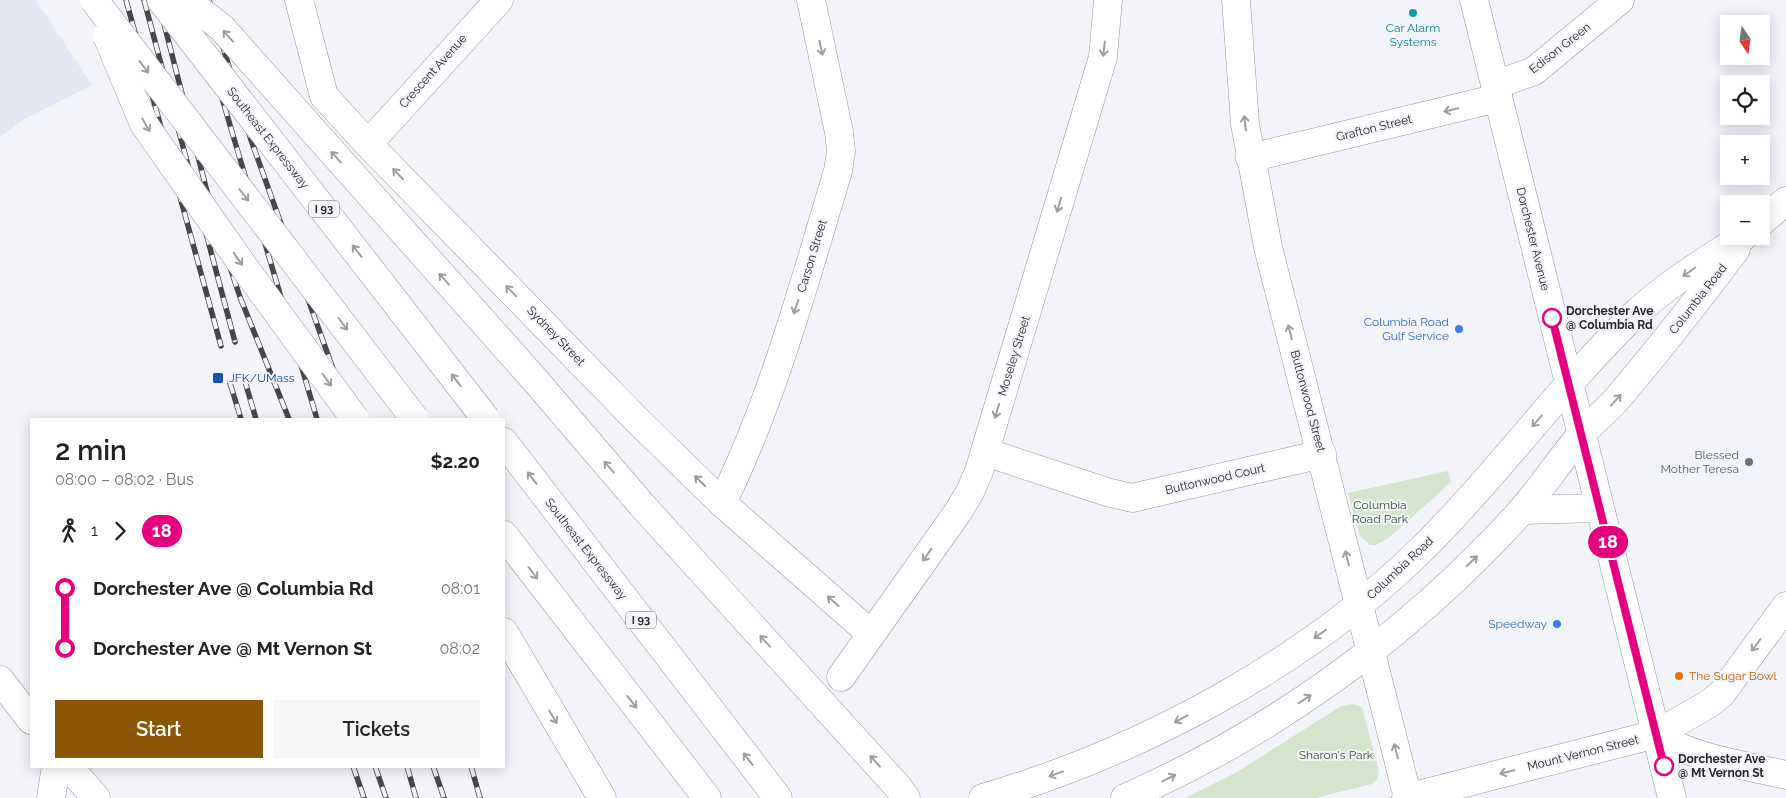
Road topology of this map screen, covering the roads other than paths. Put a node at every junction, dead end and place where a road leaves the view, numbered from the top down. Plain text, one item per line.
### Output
1 (93, 0) edge
2 (161, 0) edge
3 (186, 0) edge
4 (299, 0) edge
5 (499, 0) edge
6 (811, 0) edge
7 (1108, 0) edge
8 (1236, 0) edge
9 (1474, 0) edge
10 (1620, 0) edge
11 (472, 12) edge
12 (1497, 92) junction
13 (368, 144) junction
14 (1250, 158) junction
15 (1786, 201) edge
16 (1770, 214) edge
17 (1731, 245) edge
18 (1738, 245) edge
19 (1569, 384) junction
20 (354, 418) edge
21 (414, 418) edge
22 (485, 418) edge
23 (1581, 434) junction
24 (505, 443) edge
25 (985, 452) junction
26 (1322, 454) junction
27 (722, 502) junction
28 (1599, 508) junction
29 (1523, 510) junction
30 (505, 536) edge
31 (1359, 605) junction
32 (1786, 606) edge
33 (870, 632) junction
34 (505, 634) edge
35 (1371, 651) junction
36 (841, 677) dead end
37 (0, 680) edge
38 (30, 719) edge
39 (1656, 734) junction
40 (56, 768) edge
41 (68, 768) edge
42 (69, 768) edge
43 (1786, 775) edge
44 (51, 798) edge
45 (79, 798) edge
46 (96, 798) edge
47 (602, 798) edge
48 (707, 798) edge
49 (778, 798) edge
50 (906, 798) edge
51 (983, 798) edge
52 (1125, 798) edge
53 (1407, 798) edge
54 (1672, 798) edge

1 -> 20 main road, bridge
1 -> 21 main road, bridge
22 -> 2 main road, Southeast Expressway / I 93, bridge
50 -> 3 main road, bridge
4 - 13 main road, Sydney Street
5 - 11 main road, Crescent Avenue
6 -> 27 main road, Carson Street
7 -> 25 main road, Moseley Street
14 -> 8 main road, Buttonwood Street
9 - 12 main road, Dorchester Avenue
10 - 12 main road, Edison Green
11 - 13 main road, Crescent Avenue
12 -> 14 main road, Grafton Street
12 - 19 main road, Dorchester Avenue
27 -> 13 main road, Sydney Street
26 -> 14 main road, Buttonwood Street
15 - 16 main road
17 -> 19 main road, Columbia Road
23 -> 18 main road, Columbia Road
19 - 23 main road, Dorchester Avenue
19 -> 31 main road, Columbia Road
23 - 28 main road, Dorchester Avenue
23 - 29 main road, Columbia Road
49 -> 24 main road, Southeast Expressway / I 93
25 - 26 main road, Buttonwood Court
25 -> 33 main road, Moseley Street
31 -> 26 main road, Buttonwood Street
33 -> 27 main road, Sydney Street
28 - 29 main road
28 - 39 main road, Dorchester Avenue
35 -> 29 main road, Columbia Road
30 -> 48 main road
31 - 35 main road, Buttonwood Street
31 -> 51 main road, Columbia Road
32 -> 39 main road
33 - 36 main road, Moseley Street
34 -> 47 main road
52 -> 35 main road, Columbia Road
53 -> 35 main road, Buttonwood Street
37 - 38 main road
39 - 43 main road, Mount Vernon Street
39 -> 53 main road, Mount Vernon Street
39 - 54 main road, Dorchester Avenue
40 - 44 main road
41 - 45 main road
42 - 46 main road

